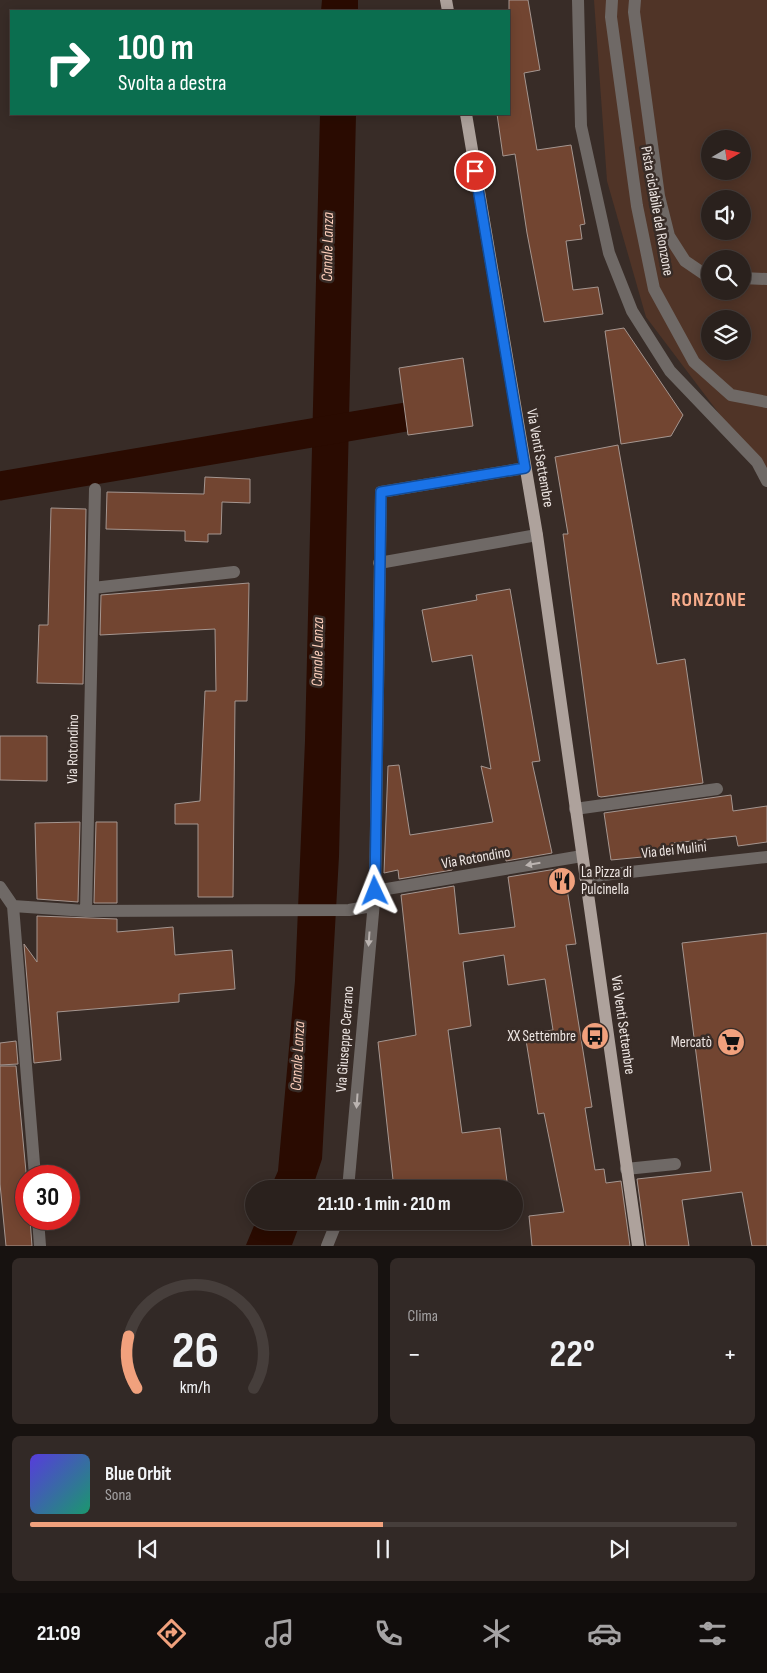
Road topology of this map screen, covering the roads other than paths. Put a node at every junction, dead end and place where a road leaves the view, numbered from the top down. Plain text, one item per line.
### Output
1 (578, 0) edge
2 (612, 0) edge
3 (635, 0) edge
4 (466, 115) edge
5 (701, 272) edge
6 (751, 278) edge
7 (767, 279) edge
8 (767, 402) edge
9 (525, 468) junction
10 (767, 481) edge
11 (95, 489) dead end
12 (537, 535) junction
13 (379, 563) junction
14 (234, 572) dead end
15 (92, 588) junction
16 (717, 789) dead end
17 (576, 809) junction
18 (582, 856) junction
19 (767, 856) edge
20 (585, 877) junction
21 (0, 887) edge
22 (375, 891) junction
23 (13, 906) junction
24 (372, 906) junction
25 (86, 911) junction
26 (675, 1164) dead end
27 (34, 1165) edge
28 (626, 1169) junction
29 (349, 1180) edge
30 (39, 1230) edge
31 (333, 1230) edge
32 (40, 1246) edge
33 (327, 1246) edge
34 (638, 1246) edge

1 - 10 street
2 - 8 street, Pista ciclabile del Ronzone
3 - 5 street, Pista ciclabile del Ronzone
4 - 9 main road, Via Venti Settembre
6 - 7 street
9 - 12 main road, Via Venti Settembre
9 - 13 street, Via Giuseppe Cerrano
11 - 15 street, Via Rotondino
12 - 13 street
12 - 17 main road, Via Venti Settembre
13 - 22 street, Via Giuseppe Cerrano
14 - 15 street
15 - 25 street, Via Rotondino
16 - 17 street
17 - 18 main road, Via Venti Settembre
18 - 20 main road, Via Venti Settembre
18 -> 22 street, Via Rotondino
19 - 20 street, Via dei Mulini
20 - 28 main road, Via Venti Settembre
21 - 23 street
22 - 24 street, Via Giuseppe Cerrano
23 - 25 street
23 - 27 street
24 - 25 street
24 -> 29 street, Via Giuseppe Cerrano
26 - 28 street
28 - 34 main road, Via Venti Settembre
30 - 32 street
31 - 33 street

